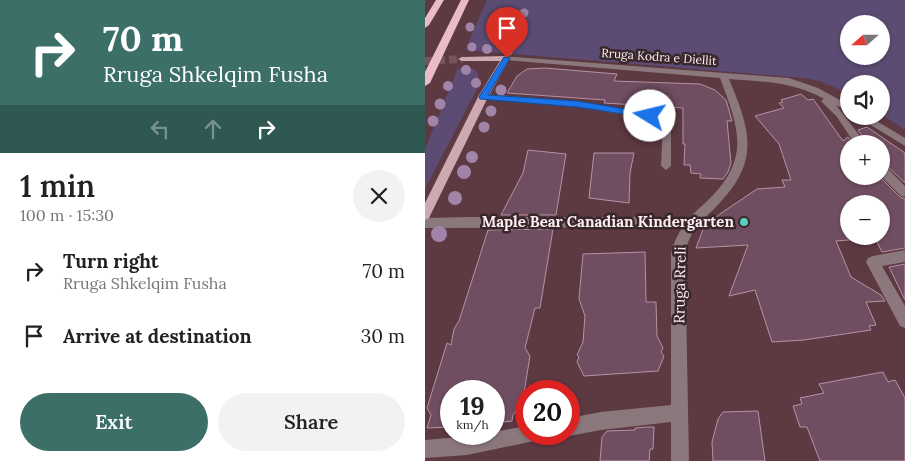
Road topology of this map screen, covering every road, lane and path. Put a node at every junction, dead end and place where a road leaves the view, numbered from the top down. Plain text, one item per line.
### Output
1 (440, 0) edge
2 (465, 0) edge
3 (425, 25) edge
4 (507, 58) junction
5 (462, 59) tunnel mouth
6 (723, 75) junction
7 (425, 83) edge
8 (815, 90) junction
9 (483, 97) junction
10 (840, 104) edge
11 (876, 125) edge
12 (854, 135) edge
13 (905, 143) edge
14 (666, 166) dead end
15 (890, 178) edge
16 (905, 193) edge
17 (425, 215) edge
18 (653, 222) dead end
19 (425, 224) edge
20 (905, 256) edge
21 (905, 321) edge
22 (679, 413) junction
23 (580, 425) edge
24 (515, 437) edge
25 (425, 449) edge
26 (680, 461) edge

1 - 3 highway
2 - 7 highway
4 - 5 main road, Rruga Kodra e Diellit
4 - 6 street, Rruga Kodra e Diellit
4 - 9 main road
6 - 8 street, Rruga Kodra e Diellit
6 - 22 street, Rruga Rreli
8 - 10 street, Rruga Kodra e Diellit
8 - 12 street
9 - 14 street
9 - 17 main road
11 - 13 street
15 - 16 street
18 - 19 street
20 - 21 street
22 - 23 street
22 - 26 street, Rruga Rreli
24 - 25 street

